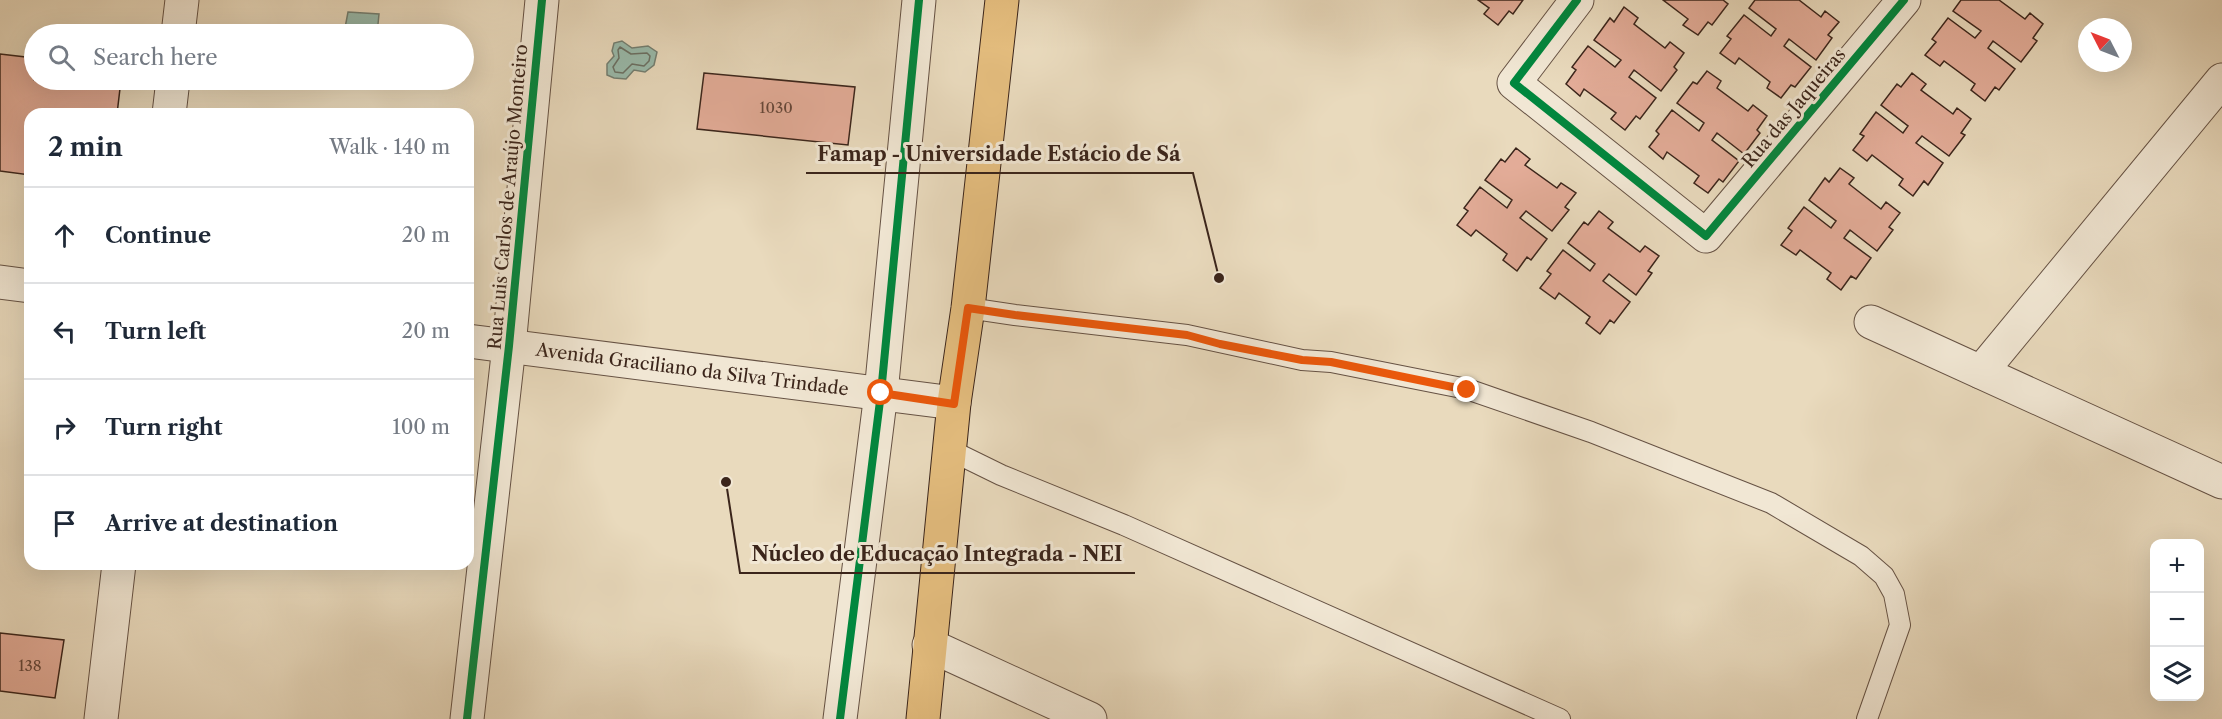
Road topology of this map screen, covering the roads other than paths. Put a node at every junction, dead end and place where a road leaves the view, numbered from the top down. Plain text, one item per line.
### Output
1 (182, 0) edge
2 (542, 0) edge
3 (919, 0) edge
4 (1002, 0) edge
5 (1577, 0) edge
6 (1904, 0) edge
7 (179, 24) edge
8 (2222, 80) edge
9 (172, 90) edge
10 (170, 108) edge
11 (0, 282) edge
12 (24, 285) edge
13 (968, 308) junction
14 (1871, 322) dead end
15 (474, 342) edge
16 (509, 346) junction
17 (1981, 372) junction
18 (881, 393) junction
19 (954, 404) junction
20 (950, 450) junction
21 (2222, 482) edge
22 (118, 570) edge
23 (929, 645) junction
24 (101, 719) edge
25 (467, 719) edge
26 (840, 719) edge
27 (923, 719) edge
28 (1090, 719) edge
29 (1560, 719) edge
30 (1867, 719) edge

1 - 7 street
2 - 16 street, Rua Luis Carlos de Araújo Monteiro
3 - 18 street
4 - 13 main road
5 - 6 street, Rua das Jaqueiras
8 - 17 street
9 - 10 street
11 - 12 street
13 - 19 main road
13 - 30 lane
14 - 17 street
15 - 16 street, Avenida Graciliano da Silva Trindade
16 - 18 street, Avenida Graciliano da Silva Trindade
16 - 25 street, Rua Luis Carlos de Araújo Monteiro
17 - 21 street
18 - 19 street, Avenida Graciliano da Silva Trindade
18 - 26 street
19 - 20 main road
20 - 23 main road
20 - 29 lane
22 - 24 street
23 - 27 main road
23 - 28 street

